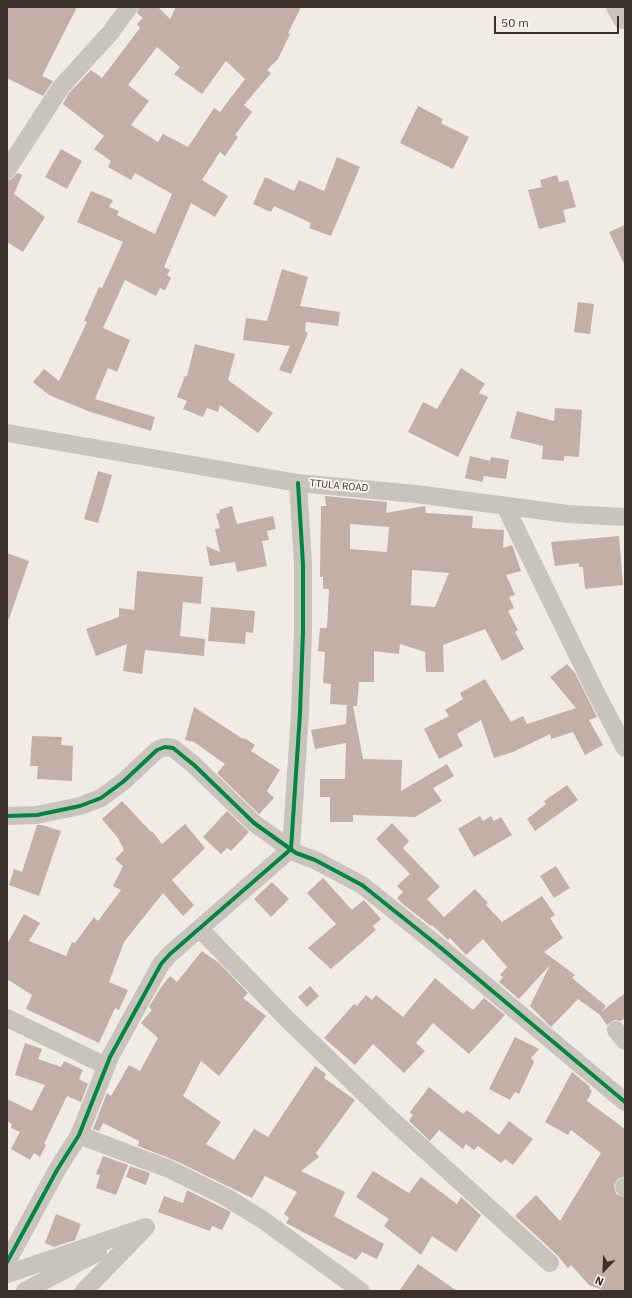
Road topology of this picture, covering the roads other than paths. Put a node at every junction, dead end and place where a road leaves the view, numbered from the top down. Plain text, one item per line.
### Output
1 (129, 7) edge
2 (7, 170) edge
3 (7, 433) edge
4 (298, 483) junction
5 (505, 506) junction
6 (625, 517) edge
7 (625, 748) edge
8 (7, 816) edge
9 (291, 849) junction
10 (200, 929) junction
11 (7, 1018) edge
12 (106, 1066) junction
13 (624, 1099) edge
14 (79, 1135) junction
15 (146, 1227) junction
16 (7, 1262) edge
17 (550, 1263) dead end
18 (7, 1274) edge
19 (25, 1291) edge
20 (84, 1291) edge
21 (361, 1291) edge

1 - 2 street
3 - 4 street, TTULA ROAD
4 - 5 street, TTULA ROAD
4 - 9 street
5 - 6 street, TTULA ROAD
5 - 7 street
8 - 9 street
9 - 10 street
9 - 13 street
10 - 12 street
10 - 17 street
11 - 12 street
12 - 14 street
14 - 16 street
14 - 21 street
15 - 18 street
15 - 19 street
15 - 20 street

